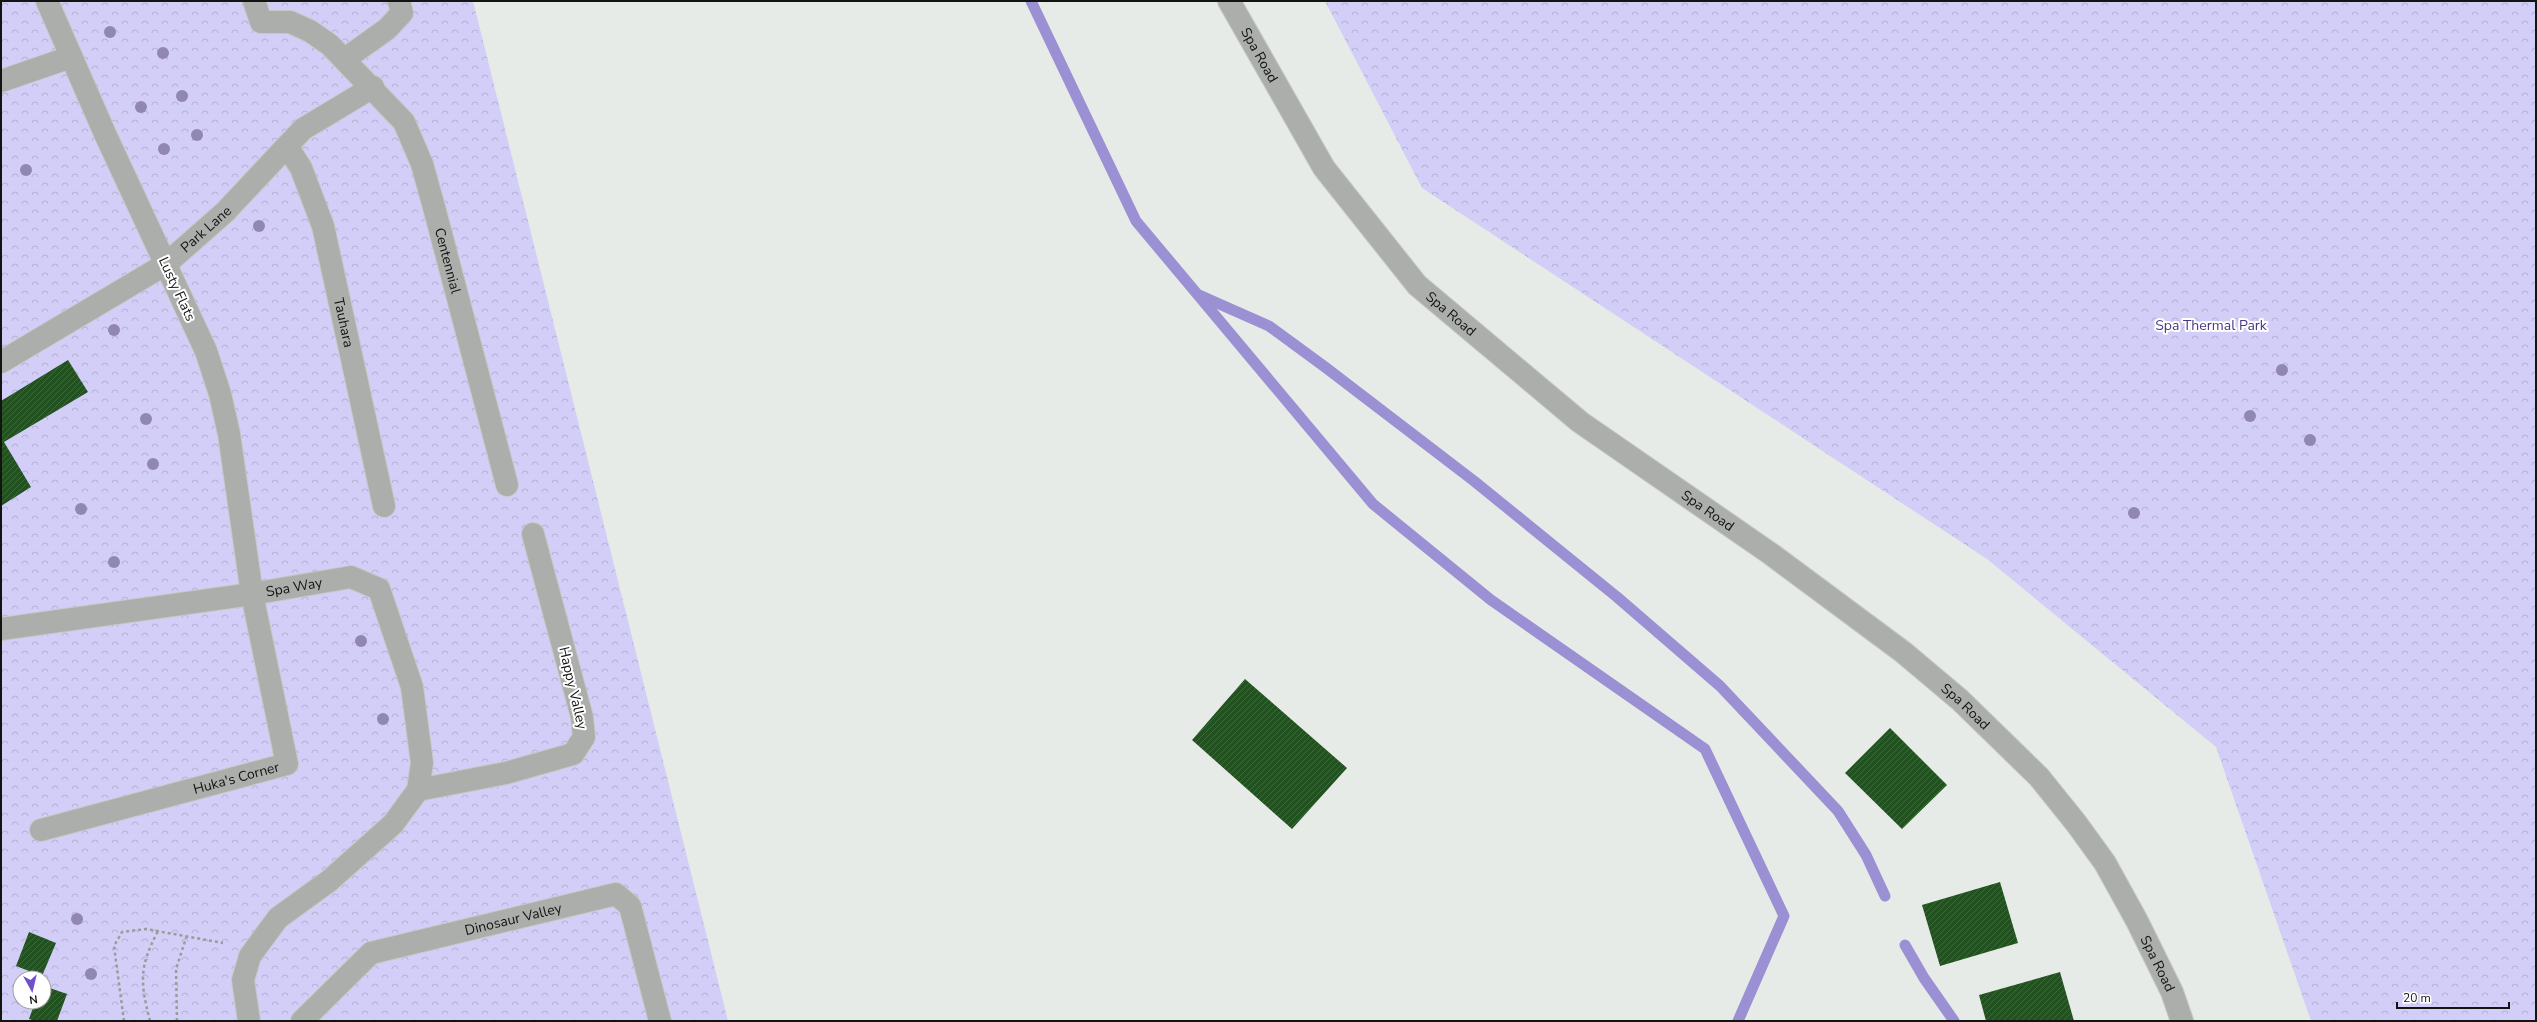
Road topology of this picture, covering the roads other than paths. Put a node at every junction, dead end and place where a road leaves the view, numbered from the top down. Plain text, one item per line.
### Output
1 (47, 1) edge
2 (254, 1) edge
3 (399, 1) edge
4 (1229, 1) edge
5 (71, 57) junction
6 (345, 59) junction
7 (1, 81) edge
8 (373, 87) junction
9 (287, 146) junction
10 (166, 264) junction
11 (1, 362) edge
12 (507, 485) dead end
13 (384, 506) dead end
14 (533, 534) dead end
15 (252, 594) junction
16 (1, 628) edge
17 (418, 790) junction
18 (41, 830) dead end
19 (249, 1021) edge
20 (302, 1021) edge
21 (660, 1021) edge
22 (2182, 1021) edge

1 - 5 street, Lusty Flats
2 - 6 street, Centennial
3 - 6 street
4 - 22 street, Spa Road
5 - 7 street
5 - 10 street, Lusty Flats
6 - 8 street, Centennial
8 - 9 street, Park Lane
8 - 12 street, Centennial
9 - 10 street, Park Lane
9 - 13 street, Tauhara
10 - 11 street, Park Lane
10 - 15 street, Lusty Flats
14 - 17 street, Happy Valley
15 - 16 street, Spa Way
15 - 17 street, Spa Way
15 - 18 street, Huka's Corner
17 - 19 street
20 - 21 street, Dinosaur Valley

